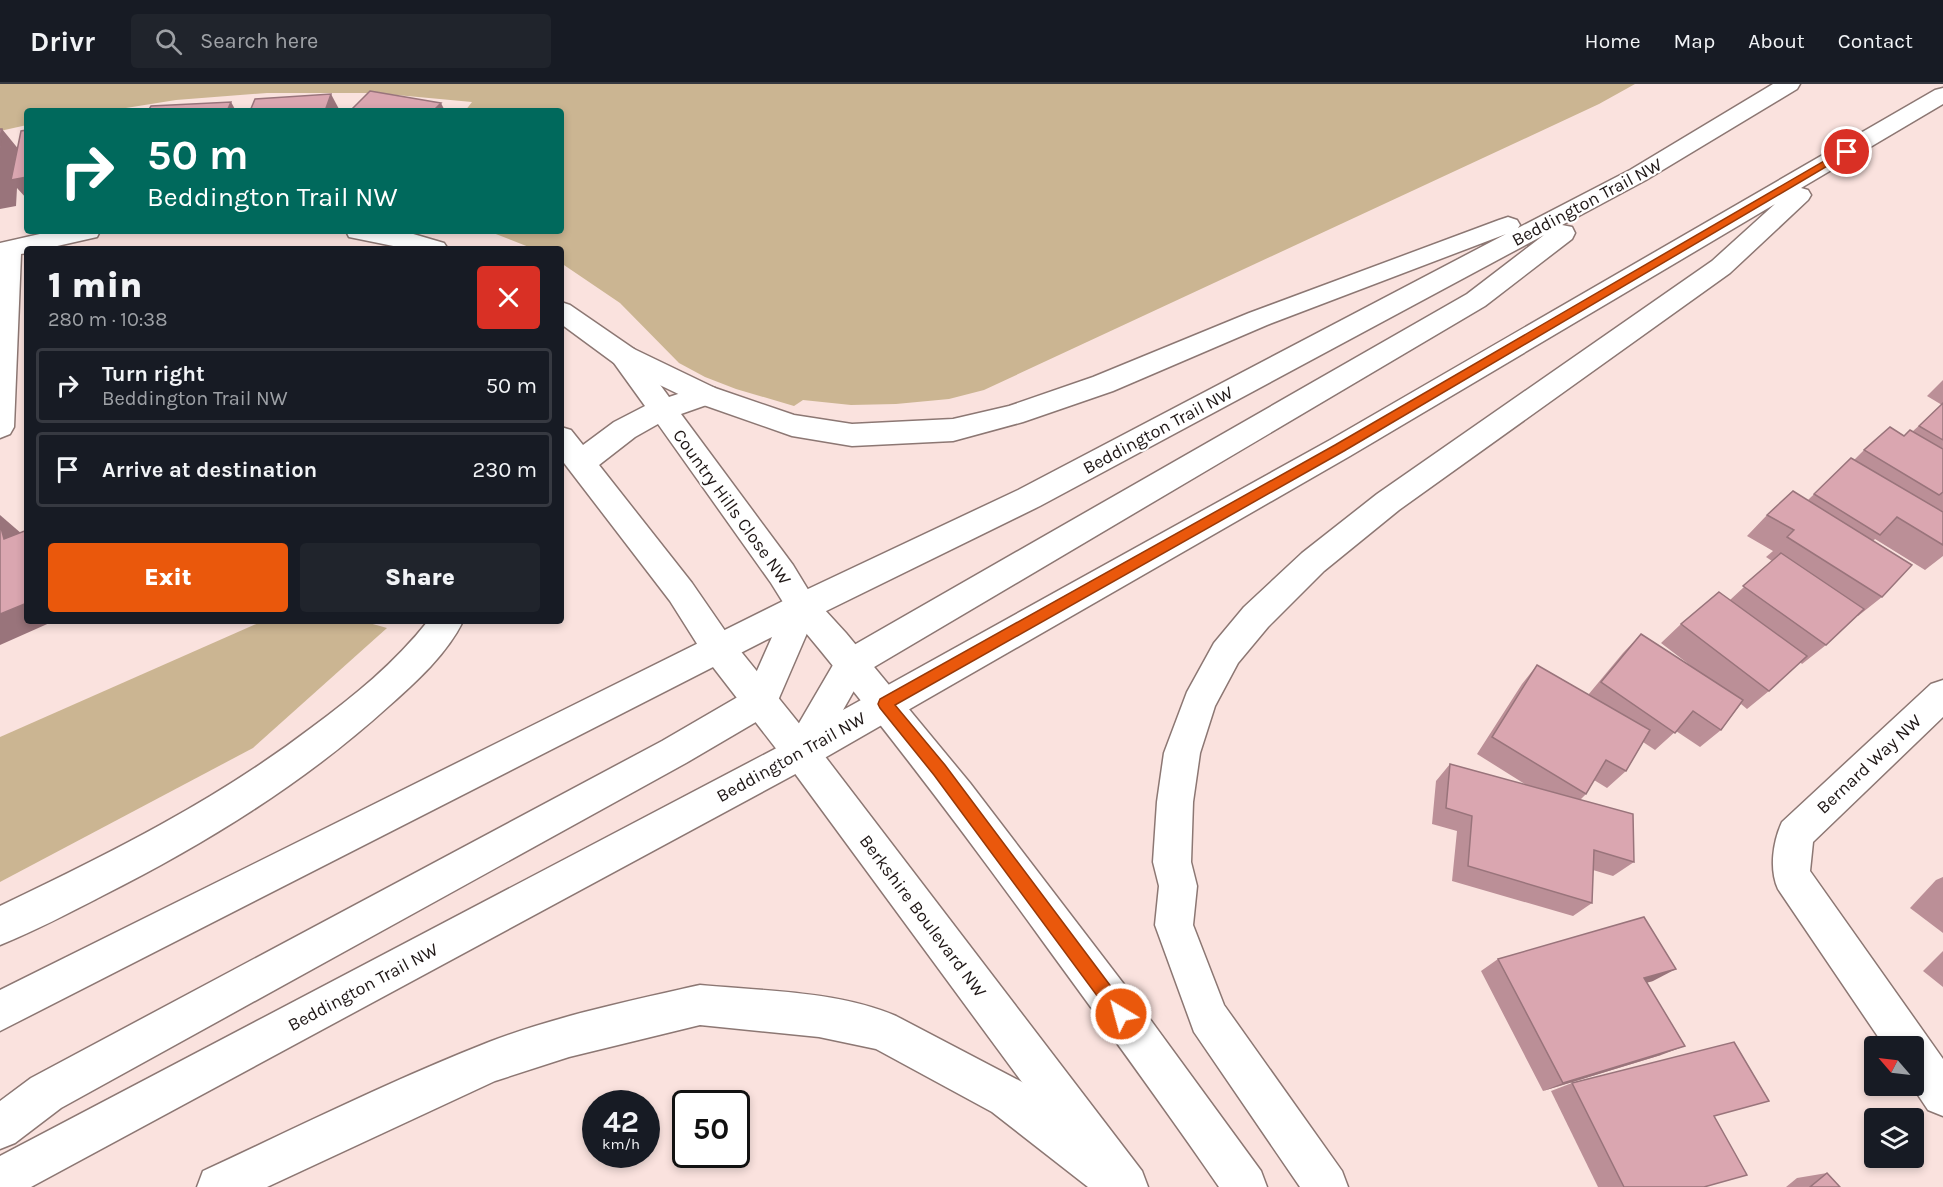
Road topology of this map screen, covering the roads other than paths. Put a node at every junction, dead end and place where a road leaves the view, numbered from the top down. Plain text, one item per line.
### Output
1 (1789, 84) edge
2 (1943, 95) edge
3 (1847, 152) junction
4 (1638, 175) junction
5 (75, 234) edge
6 (376, 234) edge
7 (425, 246) edge
8 (5, 250) edge
9 (11, 284) edge
10 (564, 313) edge
11 (624, 356) junction
12 (705, 395) junction
13 (660, 409) junction
14 (0, 427) edge
15 (564, 442) edge
16 (581, 464) junction
17 (802, 606) junction
18 (445, 624) edge
19 (718, 648) junction
20 (852, 663) junction
21 (1943, 694) edge
22 (761, 701) junction
23 (885, 704) junction
24 (801, 753) junction
25 (0, 926) edge
26 (0, 1011) edge
27 (1902, 1036) edge
28 (1924, 1067) edge
29 (1943, 1095) edge
30 (0, 1128) edge
31 (0, 1180) edge
32 (219, 1187) edge
33 (1125, 1187) edge
34 (1245, 1187) edge
35 (1326, 1187) edge

1 - 4 main road, Beddington Trail NW
2 - 3 main road, Beddington Trail NW
3 - 23 main road, Beddington Trail NW
3 - 35 main road
4 - 12 main road
4 - 17 main road, Beddington Trail NW
4 - 20 main road
5 - 8 main road
6 - 7 main road
8 - 9 main road
9 - 14 main road
10 - 11 main road, Country Hills Close NW
11 - 12 main road
11 - 13 main road, Country Hills Close NW
12 - 13 main road, Country Hills Close NW
13 - 16 main road, Country Hills Close NW
13 - 17 main road, Country Hills Close NW
15 - 16 main road
16 - 19 main road
17 - 19 main road, Beddington Trail NW
17 - 20 main road
17 - 22 main road
18 - 25 main road
19 - 22 main road, Berkshire Boulevard NW
19 - 26 main road, Beddington Trail NW
20 - 23 main road
20 - 24 main road
21 - 27 main road, Bernard Way NW
22 - 24 main road, Berkshire Boulevard NW
22 - 30 main road
23 - 24 main road, Beddington Trail NW
23 - 34 main road
24 - 31 main road, Beddington Trail NW
24 - 33 main road, Berkshire Boulevard NW
28 - 29 main road
32 - 33 main road

